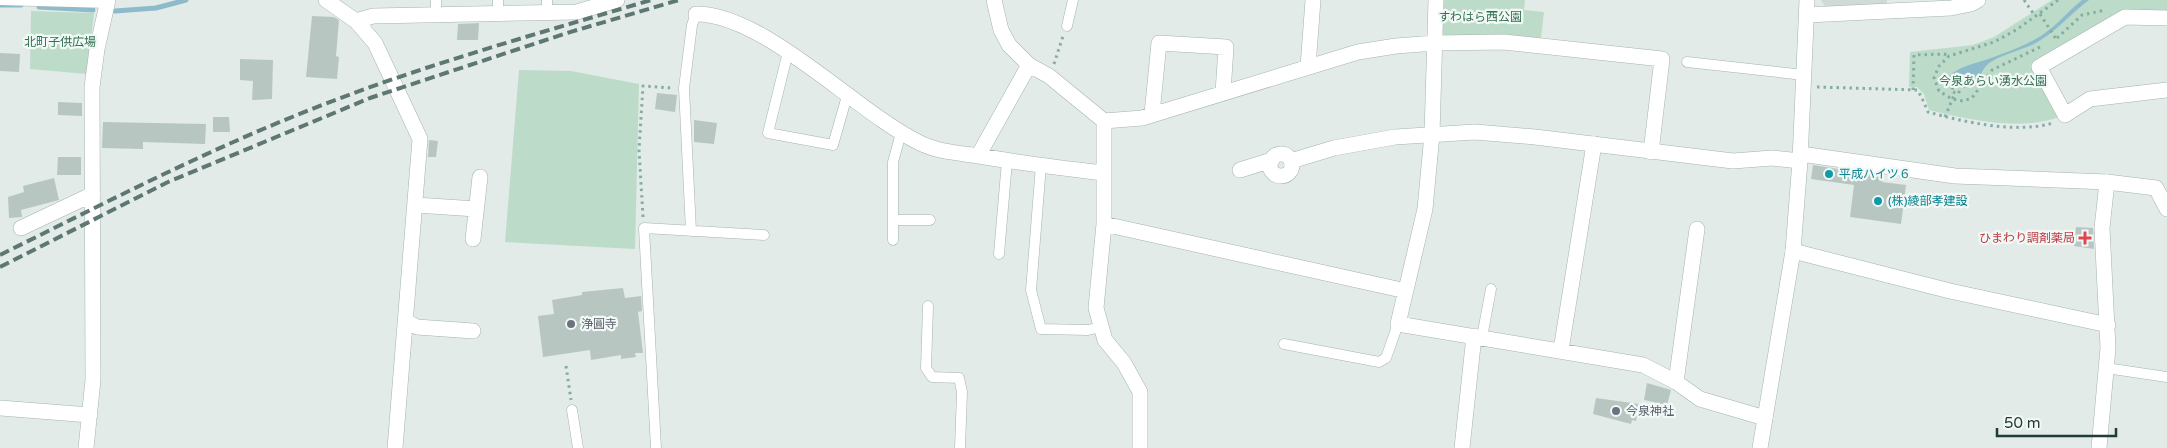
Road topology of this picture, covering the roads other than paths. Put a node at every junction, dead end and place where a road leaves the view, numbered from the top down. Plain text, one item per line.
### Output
1 (0, 0) edge
2 (326, 0) edge
3 (617, 0) edge
4 (994, 0) edge
5 (1073, 0) edge
6 (1313, 0) edge
7 (1436, 0) edge
8 (1978, 0) edge
9 (108, 1) edge
10 (498, 6) edge
11 (547, 6) edge
12 (436, 7) edge
13 (1807, 8) edge
14 (696, 14) joint
15 (2167, 18) edge
16 (356, 21) junction
17 (1066, 26) road end
18 (1435, 43) junction
19 (788, 52) junction
20 (1687, 62) dead end
21 (1029, 64) junction
22 (1308, 67) junction
23 (1804, 81) junction
24 (2167, 90) edge
25 (1223, 93) junction
26 (847, 96) junction
27 (1152, 114) junction
28 (1104, 120) junction
29 (901, 133) junction
30 (1432, 134) junction
31 (1594, 144) junction
32 (1651, 152) junction
33 (978, 156) junction
34 (1800, 158) junction
35 (1006, 161) junction
36 (1041, 165) junction
37 (1240, 170) dead end
38 (1103, 173) junction
39 (480, 177) dead end
40 (2107, 182) junction
41 (93, 194) junction
42 (416, 204) junction
43 (476, 209) junction
44 (2167, 209) edge
45 (893, 220) junction
46 (930, 220) dead end
47 (1104, 224) junction
48 (21, 228) dead end
49 (1697, 229) dead end
50 (691, 231) junction
51 (764, 235) dead end
52 (473, 239) dead end
53 (893, 240) dead end
54 (1794, 252) junction
55 (999, 254) dead end
56 (1491, 289) dead end
57 (1406, 291) junction
58 (928, 306) dead end
59 (406, 321) junction
60 (1398, 324) junction
61 (2108, 325) junction
62 (1101, 327) junction
63 (473, 331) dead end
64 (1478, 337) junction
65 (1284, 344) dead end
66 (1561, 350) junction
67 (2106, 368) junction
68 (2167, 377) edge
69 (1676, 382) junction
70 (0, 408) edge
71 (572, 410) road end
72 (90, 416) junction
73 (1765, 418) junction
74 (86, 448) edge
75 (395, 448) edge
76 (578, 448) edge
77 (656, 448) edge
78 (960, 448) edge
79 (1140, 448) edge
80 (1462, 448) edge
81 (1760, 448) edge
82 (2099, 448) edge

1 - 9 lane
2 - 16 street
3 - 11 street
4 - 21 street
5 - 17 lane
6 - 22 street
7 - 18 street
8 - 13 street
9 - 41 street
10 - 11 street
10 - 12 street
12 - 16 street
13 - 23 street
14 - 19 street
14 - 50 lane
15 - 24 street
16 - 42 street
18 - 22 street
18 - 30 street
18 - 32 street
19 - 26 street
19 - 26 lane
20 - 23 lane
21 - 28 street
21 - 33 street
22 - 25 street
23 - 34 street
25 - 27 street
25 - 27 street
26 - 29 street
27 - 28 street
28 - 38 street
29 - 33 street
29 - 45 lane
30 - 31 street
30 - 37 street
30 - 57 street
31 - 32 street
31 - 66 street
32 - 34 street
33 - 35 street
34 - 40 street
34 - 54 street
35 - 36 street
35 - 55 lane
36 - 38 street
36 - 62 lane
38 - 47 street
39 - 43 street
40 - 44 street
40 - 61 street
41 - 48 street
41 - 72 street
42 - 43 street
42 - 59 street
43 - 52 street
45 - 46 lane
45 - 53 lane
47 - 57 street
47 - 62 street
49 - 69 street
50 - 51 lane
50 - 77 lane
54 - 61 street
54 - 73 street
56 - 64 lane
57 - 60 street
58 - 78 lane
59 - 63 street
59 - 75 street
60 - 64 street
60 - 65 lane
61 - 67 street
62 - 79 street
64 - 66 street
64 - 80 street
66 - 69 street
67 - 68 lane
67 - 82 street
69 - 73 street
70 - 72 street
71 - 76 lane
72 - 74 street
73 - 81 street

